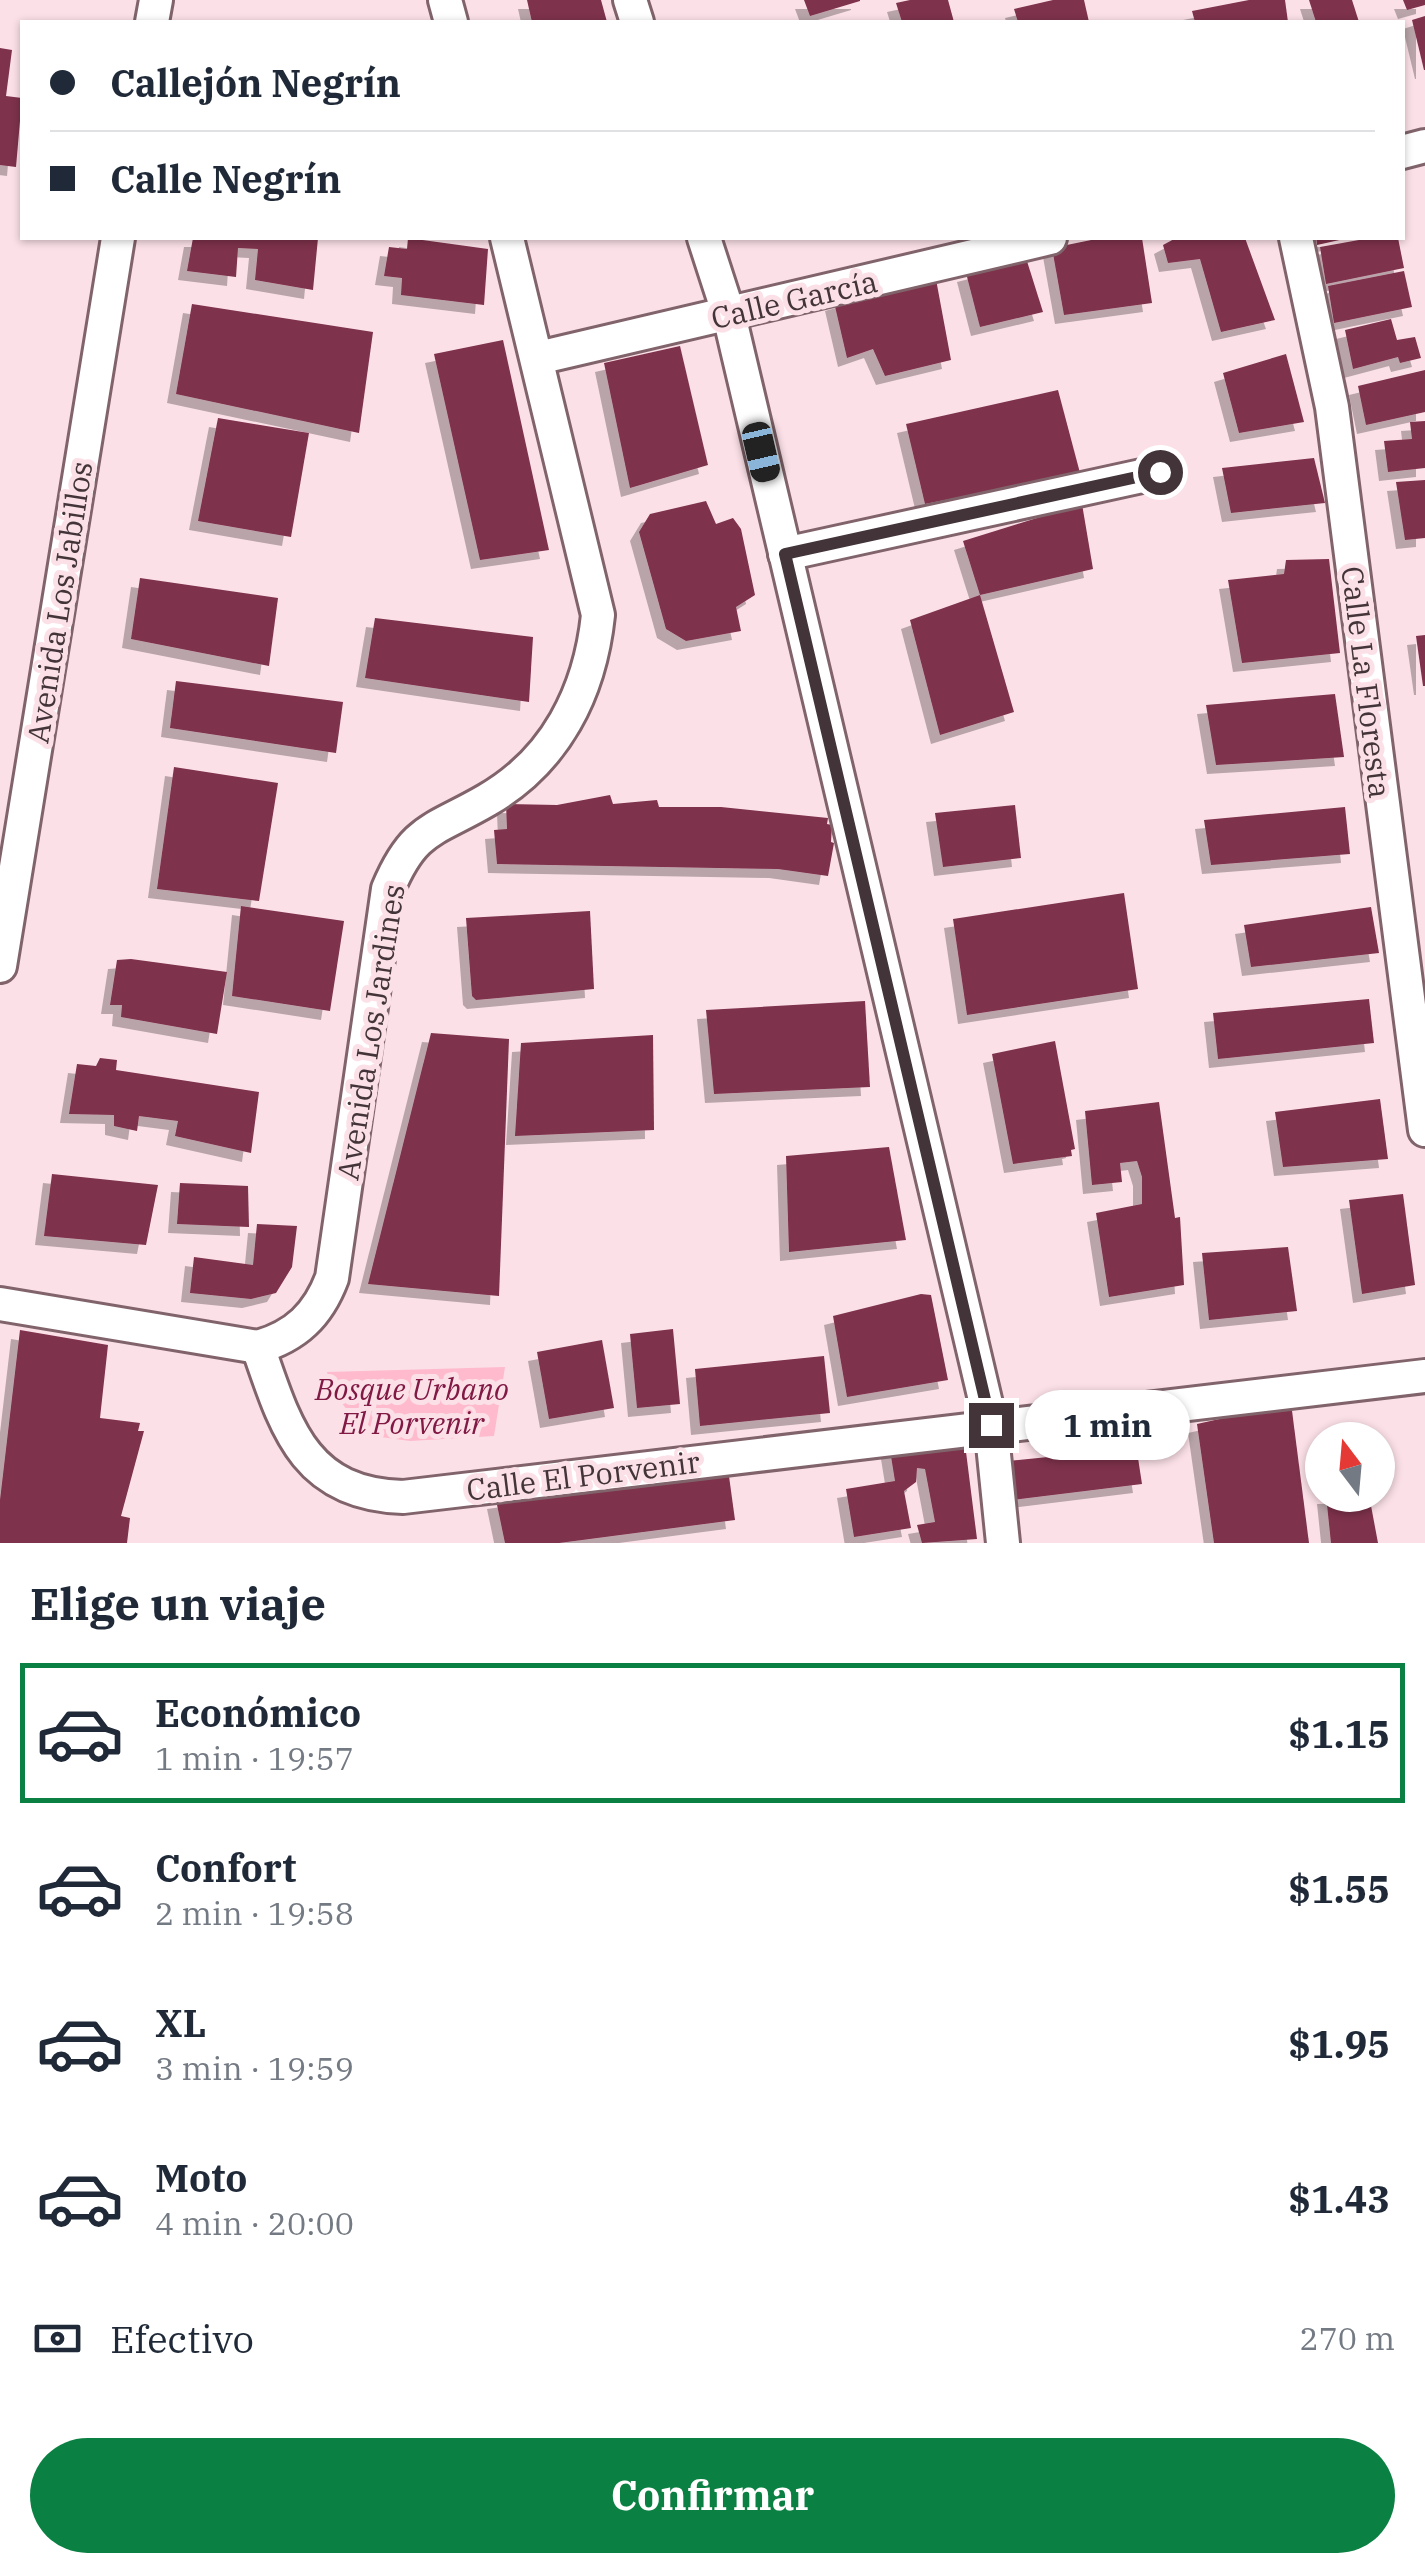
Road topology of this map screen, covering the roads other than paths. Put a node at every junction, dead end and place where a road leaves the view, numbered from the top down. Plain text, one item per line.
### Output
1 (118, 240) edge
2 (508, 240) edge
3 (705, 240) edge
4 (1042, 240) edge
5 (1296, 240) edge
6 (729, 315) junction
7 (538, 358) junction
8 (1160, 472) dead end
9 (785, 554) junction
10 (0, 966) edge
11 (1425, 1130) edge
12 (0, 1304) edge
13 (258, 1346) junction
14 (1425, 1376) edge
15 (991, 1425) junction
16 (1004, 1543) edge

1 - 10 street, Avenida Los Jabillos
2 - 7 street, Avenida Los Jardines
3 - 6 street
4 - 6 street, Calle García
5 - 11 street, Calle La Floresta
6 - 7 street, Calle García
6 - 9 street
7 - 13 street, Avenida Los Jardines
8 - 9 street
9 - 15 street
12 - 13 street
13 - 15 street, Calle El Porvenir
14 - 15 street, Calle El Porvenir
15 - 16 street

